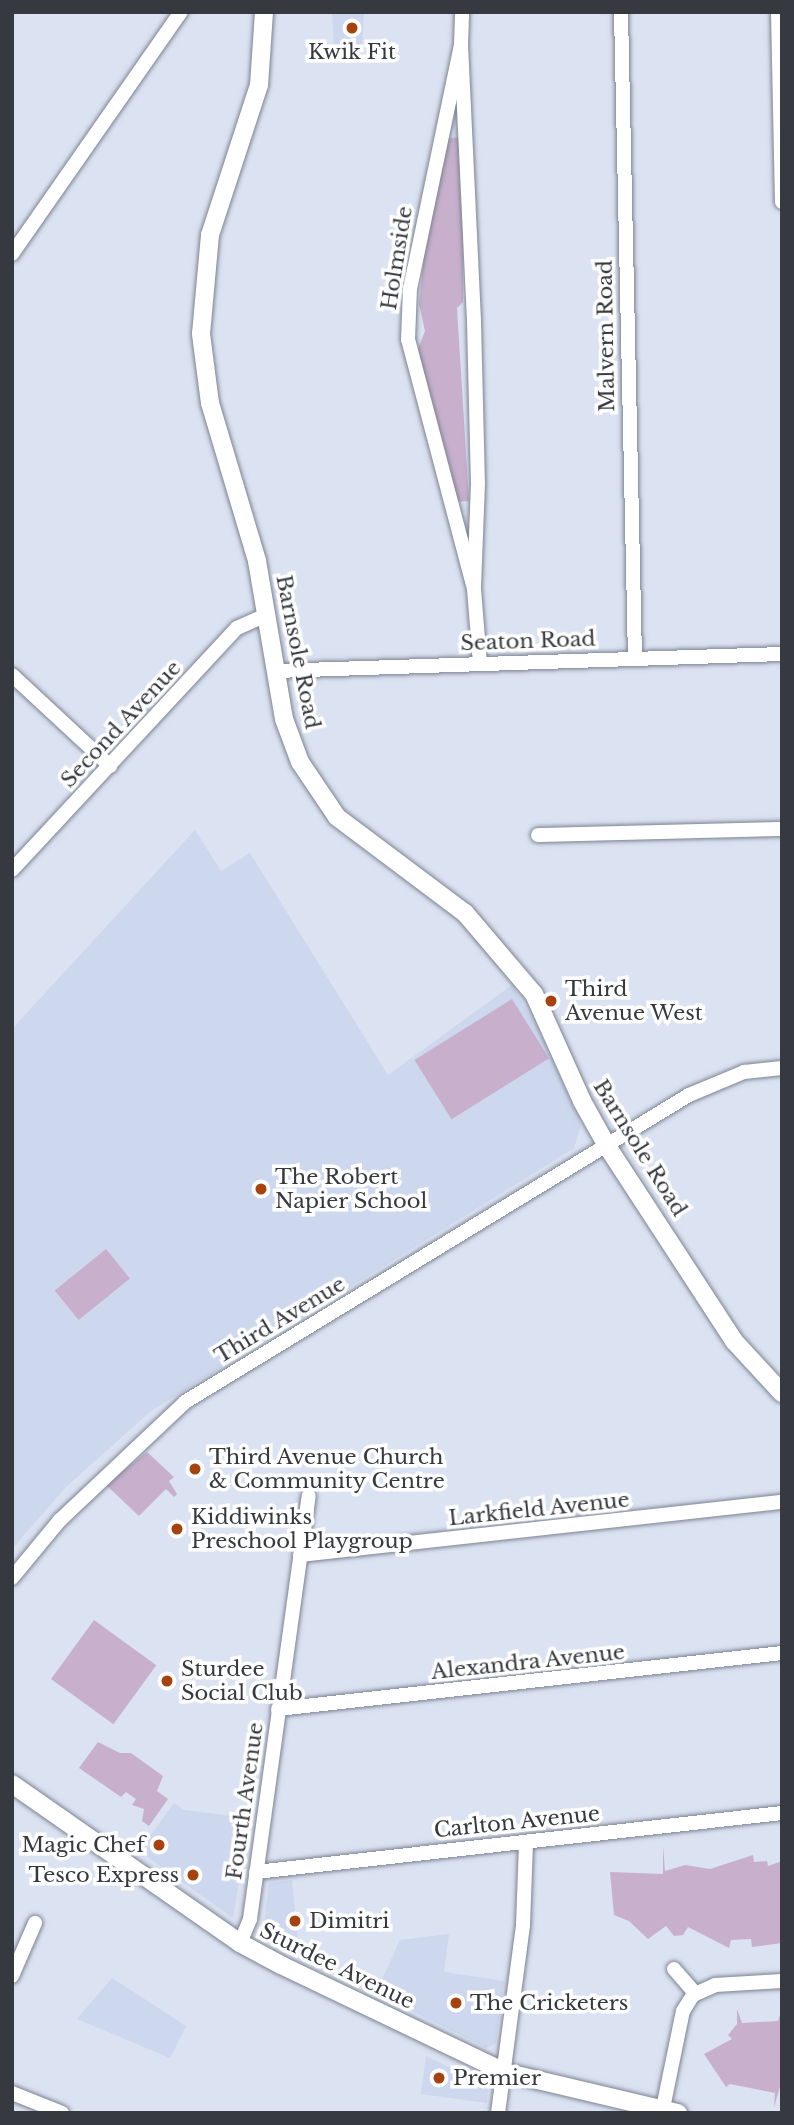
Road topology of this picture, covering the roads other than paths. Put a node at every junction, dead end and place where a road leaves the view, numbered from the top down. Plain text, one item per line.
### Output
1 (181, 12) edge
2 (264, 12) edge
3 (463, 12) edge
4 (621, 12) edge
5 (778, 12) edge
6 (461, 45) junction
7 (442, 124) junction
8 (465, 126) junction
9 (782, 202) edge
10 (12, 254) edge
11 (477, 517) junction
12 (453, 520) junction
13 (474, 589) junction
14 (266, 615) junction
15 (782, 654) edge
16 (635, 658) junction
17 (480, 663) junction
18 (275, 671) junction
19 (12, 675) edge
20 (110, 766) junction
21 (782, 829) edge
22 (538, 835) dead end
23 (12, 870) edge
24 (782, 1068) edge
25 (607, 1146) junction
26 (782, 1394) edge
27 (309, 1496) dead end
28 (782, 1502) edge
29 (300, 1555) junction
30 (12, 1577) edge
31 (782, 1653) edge
32 (278, 1709) junction
33 (12, 1783) edge
34 (782, 1813) edge
35 (526, 1842) junction
36 (256, 1872) junction
37 (35, 1923) dead end
38 (240, 1943) junction
39 (674, 1969) dead end
40 (12, 1976) edge
41 (782, 1981) edge
42 (695, 1993) junction
43 (504, 2072) junction
44 (12, 2092) edge
45 (668, 2111) edge
46 (62, 2113) edge
47 (498, 2113) edge

1 - 10 street
2 - 14 street, Barnsole Road
3 - 6 street, Holmside
4 - 16 street, Malvern Road
5 - 9 street
6 - 7 street, Holmside
6 - 8 street, Holmside
7 - 8 street
7 - 12 street, Holmside
8 - 11 street, Holmside
11 - 12 street
11 - 13 street, Holmside
12 - 13 street, Holmside
13 - 17 street, Holmside
14 - 18 street, Barnsole Road
14 - 20 street, Second Avenue
15 - 16 street, Seaton Road
16 - 17 street, Seaton Road
17 - 18 street, Seaton Road
18 - 25 street, Barnsole Road
19 - 20 street
20 - 23 street, Second Avenue
21 - 22 street
24 - 25 street, Third Avenue
25 - 26 street, Barnsole Road
25 - 30 street, Third Avenue
27 - 29 street, Fourth Avenue
28 - 29 street, Larkfield Avenue
29 - 32 street, Fourth Avenue
31 - 32 street, Alexandra Avenue
32 - 36 street, Fourth Avenue
33 - 38 street, Sturdee Avenue
34 - 35 street, Carlton Avenue
35 - 36 street, Carlton Avenue
35 - 43 street
36 - 38 street, Fourth Avenue
37 - 40 street
38 - 43 street, Sturdee Avenue
39 - 42 street
41 - 42 street
42 - 45 street
43 - 45 street, Sturdee Avenue
43 - 47 street
44 - 46 street

